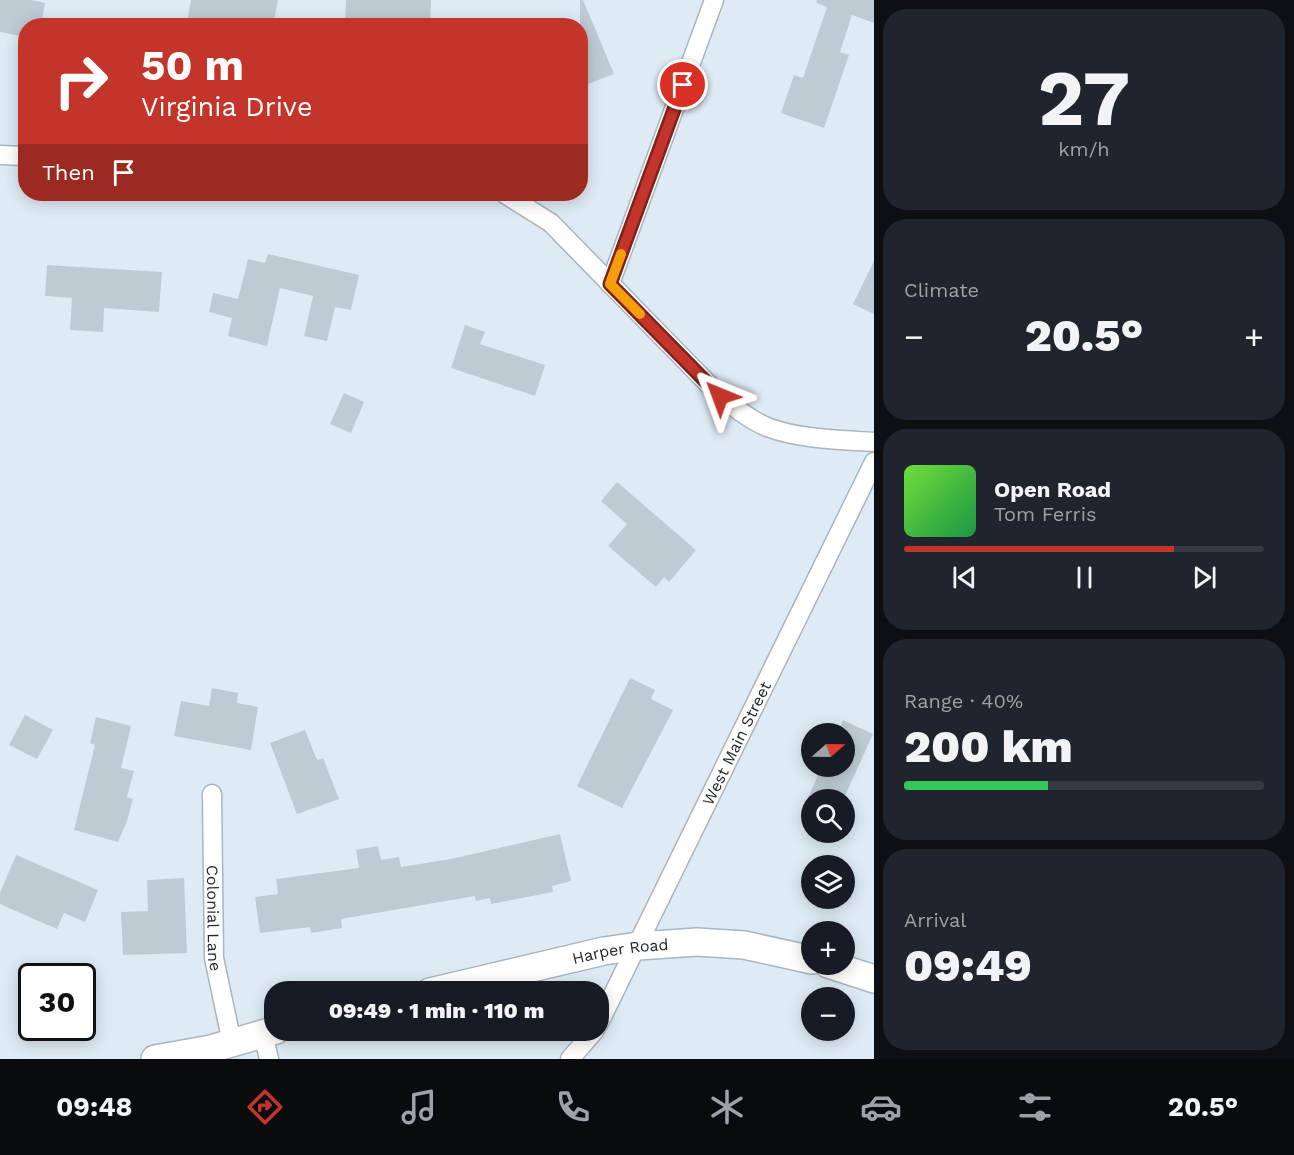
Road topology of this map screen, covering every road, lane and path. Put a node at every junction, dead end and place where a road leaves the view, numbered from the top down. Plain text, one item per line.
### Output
1 (714, 0) edge
2 (0, 155) edge
3 (18, 156) edge
4 (516, 201) edge
5 (610, 284) junction
6 (874, 442) edge
7 (874, 462) edge
8 (212, 794) dead end
9 (638, 946) junction
10 (801, 958) edge
11 (855, 973) edge
12 (874, 979) edge
13 (477, 981) edge
14 (609, 1003) edge
15 (270, 1041) edge
16 (586, 1041) edge
17 (232, 1042) junction
18 (155, 1059) edge
19 (570, 1059) edge

1 - 5 street
2 - 3 street
4 - 5 street
5 - 6 street
7 - 9 street, West Main Street
8 - 17 street, Colonial Lane
9 - 10 main road, Harper Road
9 - 13 main road, Harper Road
9 - 14 street, West Main Street
11 - 12 main road
15 - 17 main road
16 - 19 street
17 - 18 main road

